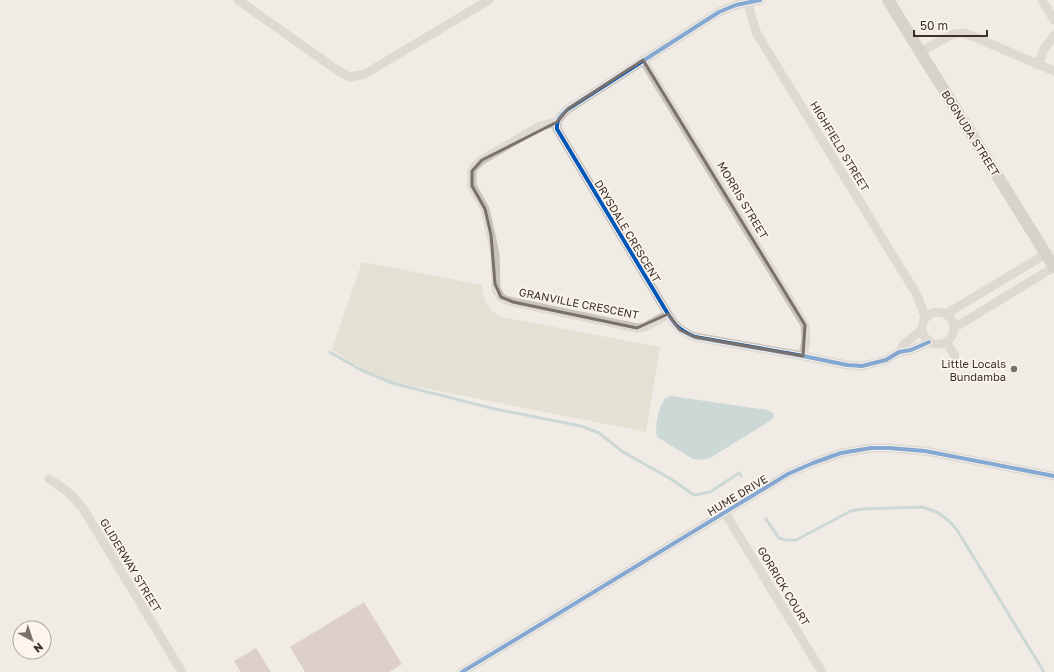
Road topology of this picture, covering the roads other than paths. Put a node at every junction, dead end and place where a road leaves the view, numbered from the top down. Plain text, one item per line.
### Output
1 (238, 0) edge
2 (488, 0) edge
3 (760, 0) edge
4 (888, 0) edge
5 (1042, 0) edge
6 (748, 2) junction
7 (1054, 20) edge
8 (1054, 35) edge
9 (920, 52) junction
10 (643, 60) junction
11 (1038, 65) junction
12 (1054, 71) edge
13 (557, 122) junction
14 (1046, 254) junction
15 (1054, 267) edge
16 (668, 314) junction
17 (946, 314) junction
18 (930, 315) junction
19 (954, 328) junction
20 (922, 330) junction
21 (929, 342) junction
22 (946, 342) junction
23 (899, 352) junction
24 (803, 356) junction
25 (955, 356) dead end
26 (1054, 476) edge
27 (49, 479) dead end
28 (725, 513) junction
29 (182, 672) edge
30 (462, 672) edge
31 (822, 672) edge

1 - 2 street
3 - 6 street
4 - 9 street, BOGNUDA STREET
5 - 7 street
6 - 10 street
6 - 18 street, HIGHFIELD STREET
8 - 11 street
9 - 11 street
9 - 14 street, BOGNUDA STREET
10 - 13 street
10 - 24 street, MORRIS STREET
11 - 12 street
13 - 16 street, DRYSDALE CRESCENT
13 - 16 street, GRANVILLE CRESCENT
14 - 15 street, BOGNUDA STREET
14 - 17 street
15 - 19 street
16 - 24 street, DRYSDALE CRESCENT
17 - 18 street
17 - 19 street
18 - 20 street
19 - 22 street
20 - 21 street
20 - 23 street, DRYSDALE CRESCENT
21 - 22 street
21 - 23 street, DRYSDALE CRESCENT
22 - 25 street
23 - 24 street, DRYSDALE CRESCENT
26 - 28 street, HUME DRIVE
27 - 29 street, GLIDERWAY STREET
28 - 30 street, HUME DRIVE
28 - 31 street, GORRICK COURT

